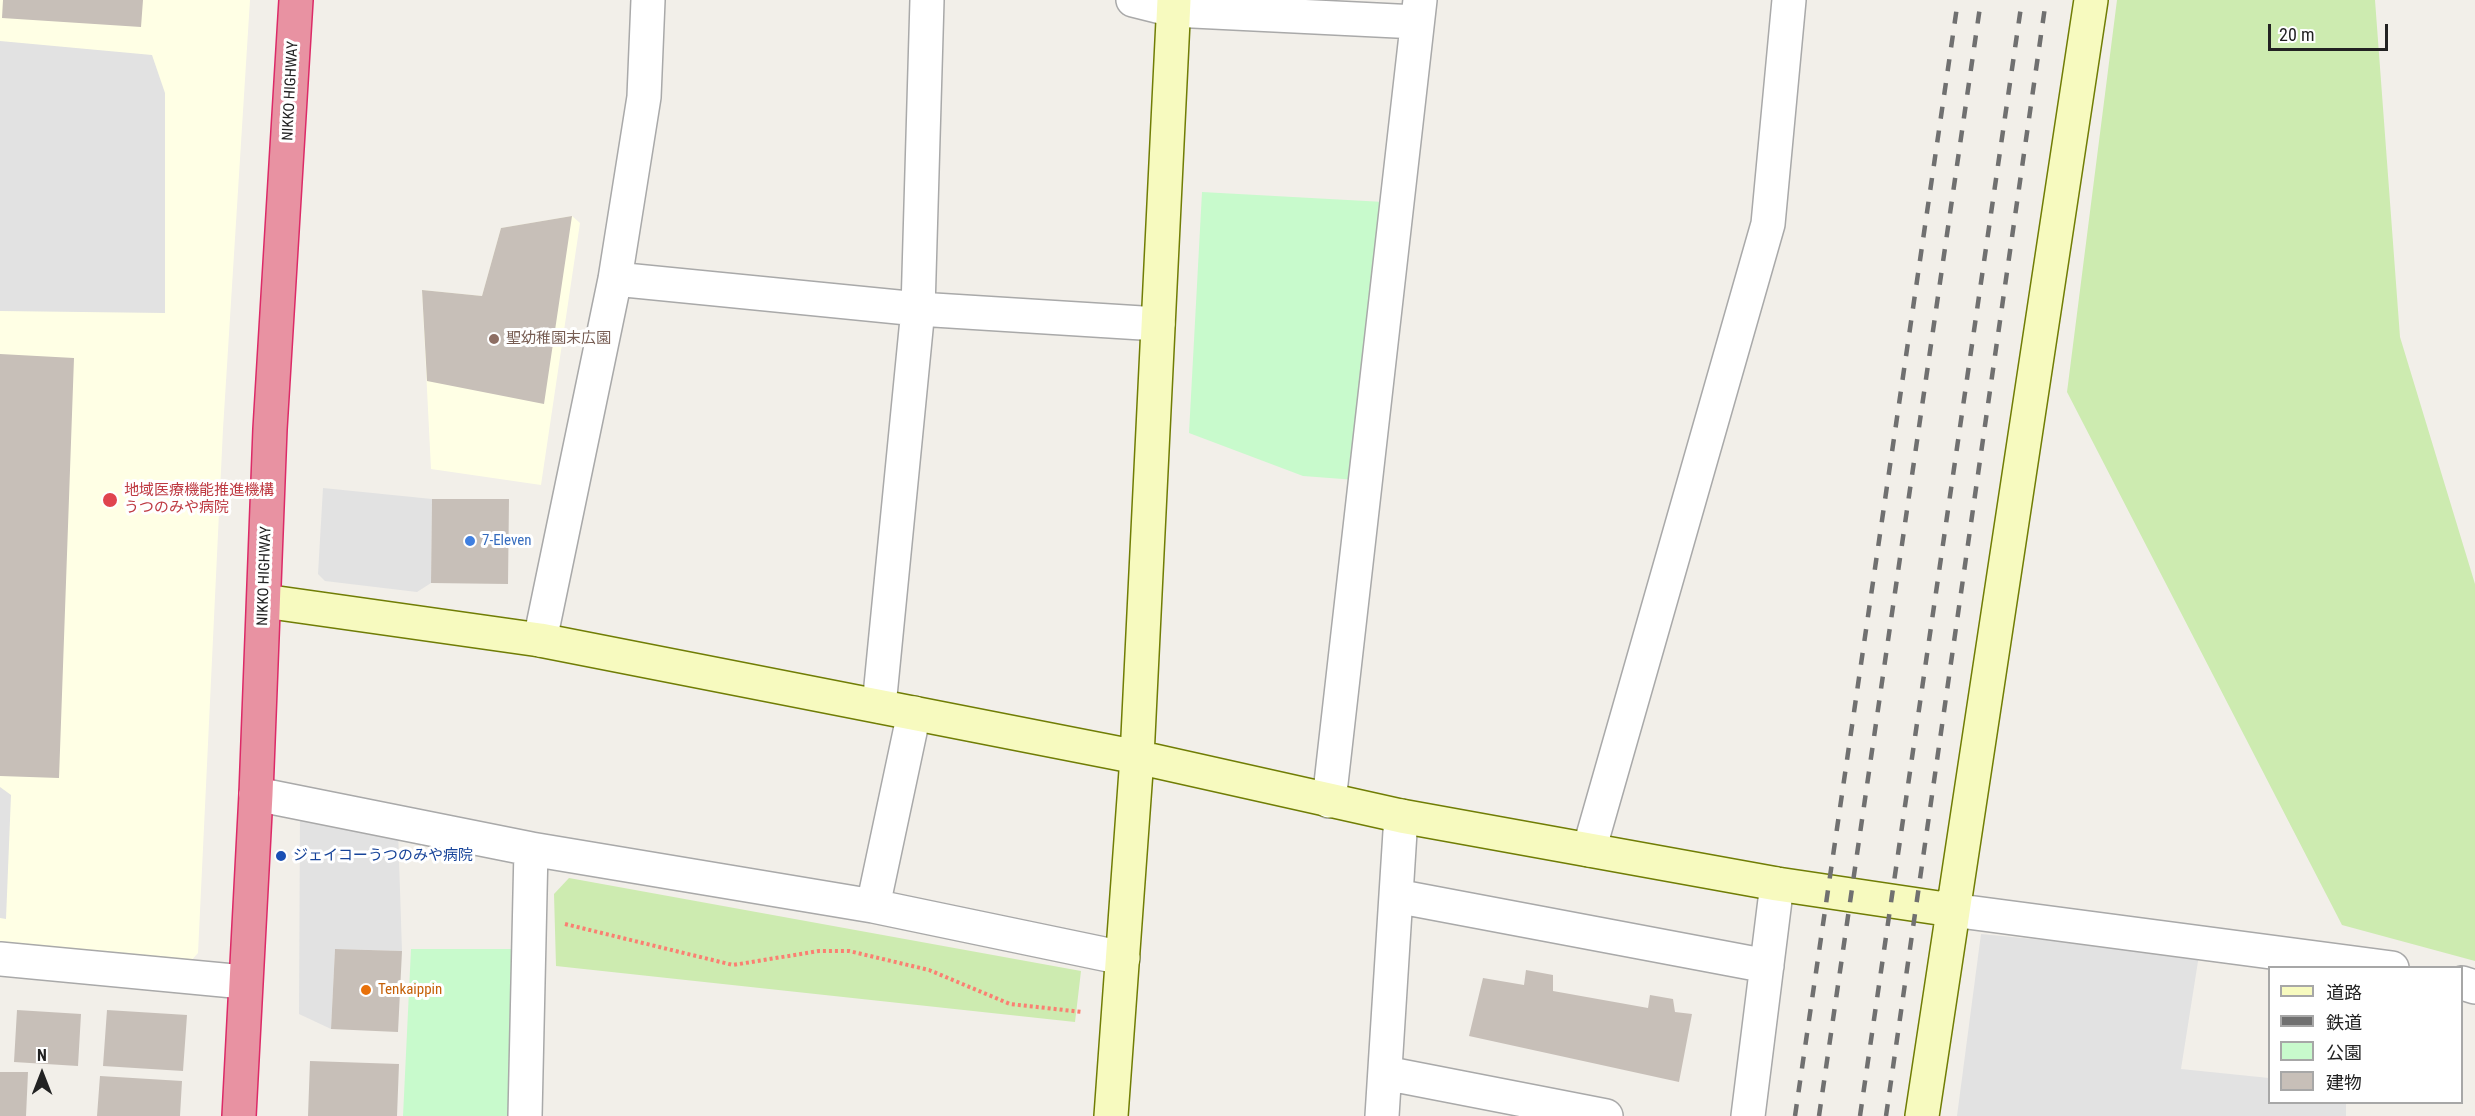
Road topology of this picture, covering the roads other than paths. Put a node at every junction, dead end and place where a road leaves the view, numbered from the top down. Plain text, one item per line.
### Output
1 (296, 0) edge
2 (648, 0) edge
3 (927, 0) edge
4 (1133, 0) edge
5 (1789, 0) edge
6 (2091, 0) edge
7 (1173, 5) edge
8 (1418, 11) edge
9 (615, 279) junction
10 (918, 309) junction
11 (1158, 324) junction
12 (264, 601) junction
13 (540, 640) junction
14 (879, 706) junction
15 (914, 713) junction
16 (1137, 758) junction
17 (256, 794) junction
18 (1329, 801) junction
19 (1401, 816) junction
20 (531, 849) junction
21 (1589, 850) junction
22 (1777, 884) junction
23 (1396, 896) junction
24 (873, 906) junction
25 (1952, 909) junction
26 (0, 958) edge
27 (1123, 958) junction
28 (1767, 966) junction
29 (2377, 966) edge
30 (244, 982) junction
31 (1385, 1073) junction
32 (239, 1116) edge
33 (525, 1116) edge
34 (1111, 1116) edge
35 (1382, 1116) edge
36 (1606, 1116) edge
37 (1748, 1116) edge
38 (1922, 1116) edge

1 - 12 highway, NIKKO HIGHWAY
2 - 9 street
3 - 10 street
4 - 7 street
5 - 21 street
6 - 25 street
7 - 8 street
7 - 11 street
8 - 18 street
9 - 10 street
9 - 13 street
10 - 11 street
10 - 14 street
11 - 16 street
12 - 13 street
12 - 17 highway, NIKKO HIGHWAY
13 - 14 street
14 - 15 street
15 - 16 street
15 - 24 street
16 - 18 street
16 - 27 street
17 - 20 street
17 - 30 highway, NIKKO HIGHWAY
18 - 19 street
19 - 21 street
19 - 23 street
20 - 24 street
20 - 33 street
21 - 22 street
22 - 25 street
22 - 28 street
23 - 28 street
23 - 31 street
24 - 27 street
25 - 29 street
25 - 38 street
26 - 30 street
27 - 34 street
28 - 37 street
30 - 32 highway, NIKKO HIGHWAY
31 - 35 street
31 - 36 street

